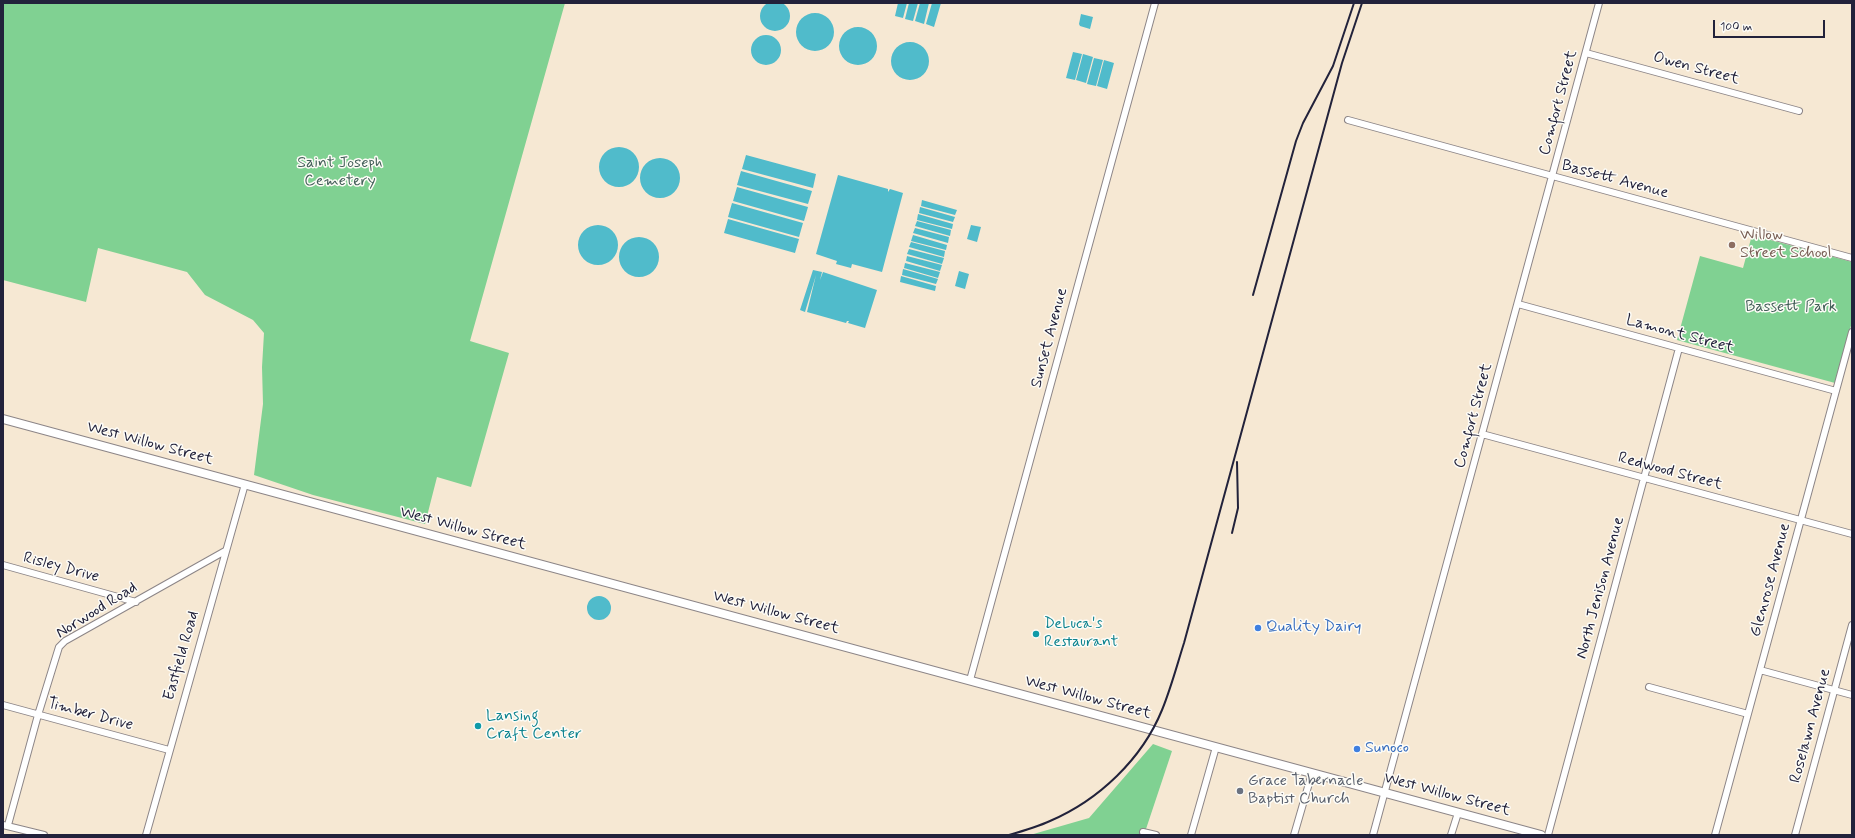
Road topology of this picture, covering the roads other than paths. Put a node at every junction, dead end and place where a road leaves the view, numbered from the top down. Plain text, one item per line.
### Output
1 (1155, 3) edge
2 (1599, 3) edge
3 (1586, 53) junction
4 (1799, 111) dead end
5 (1348, 120) dead end
6 (1552, 177) junction
7 (1852, 258) edge
8 (1518, 304) junction
9 (1852, 332) edge
10 (1679, 348) junction
11 (1836, 391) junction
12 (3, 419) edge
13 (1482, 434) junction
14 (1644, 478) junction
15 (245, 484) junction
16 (1801, 520) junction
17 (1852, 534) edge
18 (225, 551) junction
19 (3, 565) edge
20 (136, 602) junction
21 (1852, 625) edge
22 (1760, 670) junction
23 (970, 680) junction
24 (1649, 687) dead end
25 (1834, 690) junction
26 (1852, 695) edge
27 (3, 705) edge
28 (1748, 714) junction
29 (38, 715) junction
30 (1216, 747) junction
31 (169, 750) junction
32 (1312, 773) junction
33 (1384, 793) junction
34 (1458, 812) junction
35 (5, 825) edge
36 (1143, 832) dead end
37 (44, 835) edge
38 (146, 835) edge
39 (1156, 835) edge
40 (1191, 835) edge
41 (1294, 835) edge
42 (1373, 835) edge
43 (1451, 835) edge
44 (1541, 835) edge
45 (1548, 835) edge
46 (1715, 835) edge
47 (1795, 835) edge

1 - 23 street, Sunset Avenue
2 - 3 street, Comfort Street
3 - 4 street, Owen Street
3 - 6 street, Comfort Street
5 - 6 street, Bassett Avenue
6 - 7 street, Bassett Avenue
6 - 8 street, Comfort Street
8 - 10 street, Lamont Street
8 - 13 street, Comfort Street
9 - 11 street, Glenrose Avenue
10 - 11 street, Lamont Street
10 - 14 street, North Jenison Avenue
11 - 16 street, Glenrose Avenue
12 - 15 street, West Willow Street
13 - 14 street, Redwood Street
13 - 33 street, Comfort Street
14 - 16 street, Redwood Street
14 - 45 street, North Jenison Avenue
15 - 18 street, Eastfield Road
15 - 23 street, West Willow Street
16 - 17 street, Redwood Street
16 - 22 street, Glenrose Avenue
18 - 20 street, Norwood Road
18 - 31 street, Eastfield Road
19 - 20 street, Risley Drive
20 - 29 street, Norwood Road
21 - 25 street, Roselawn Avenue
22 - 25 street
22 - 28 street, Glenrose Avenue
23 - 30 street, West Willow Street
24 - 28 street
25 - 26 street
25 - 47 street, Roselawn Avenue
27 - 29 street, Timber Drive
28 - 46 street, Glenrose Avenue
29 - 31 street, Timber Drive
29 - 35 street, Norwood Road
30 - 32 street, West Willow Street
30 - 40 street
31 - 38 street, Eastfield Road
32 - 33 street, West Willow Street
32 - 41 street
33 - 34 street, West Willow Street
33 - 42 street, Comfort Street
34 - 43 street
34 - 44 street, West Willow Street
35 - 37 street
36 - 39 street

